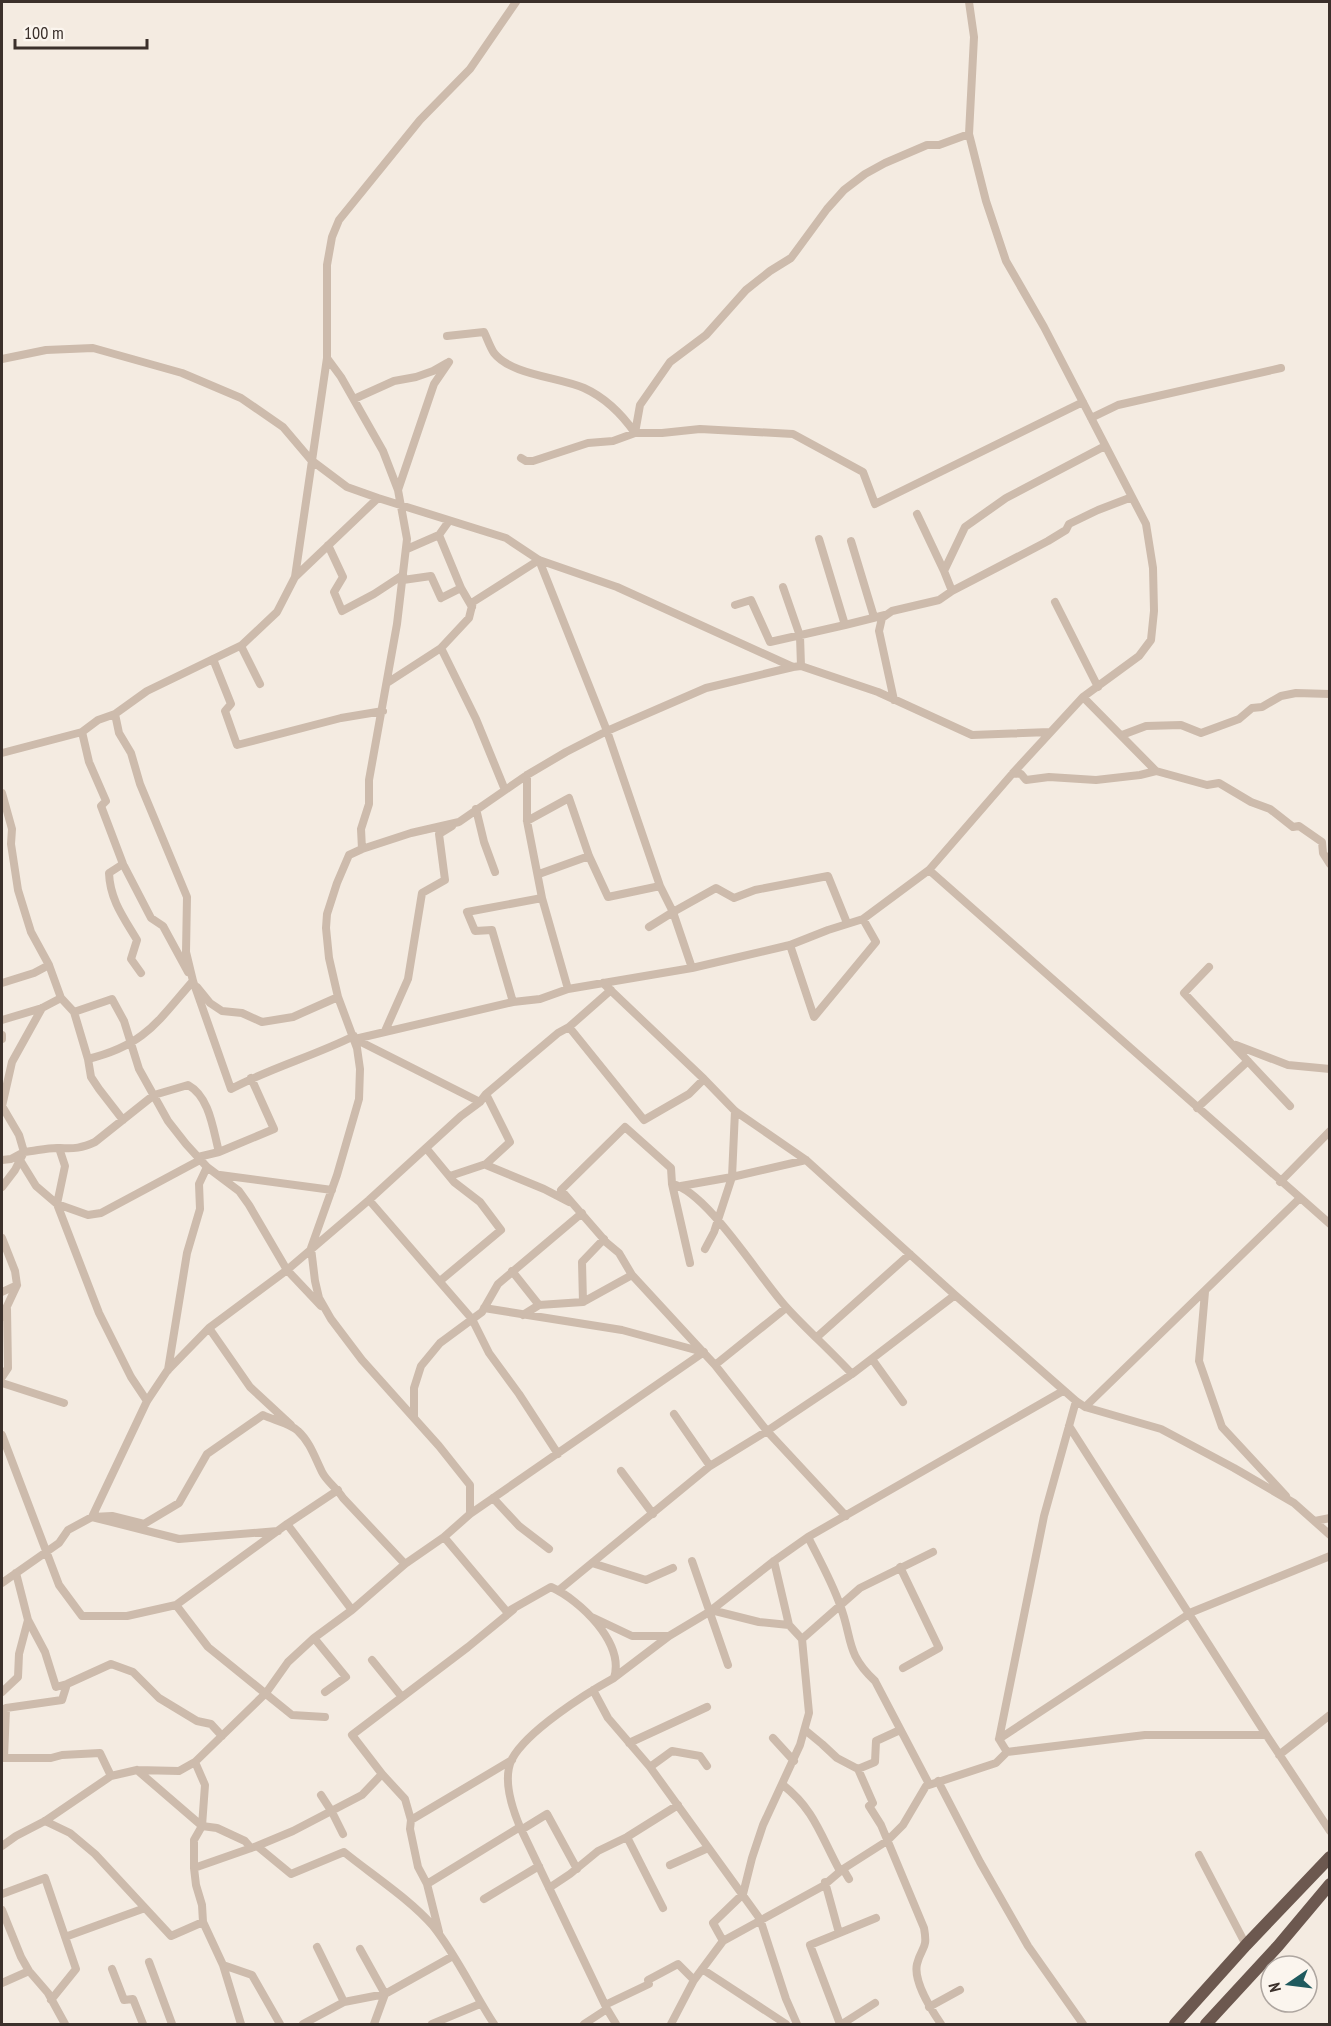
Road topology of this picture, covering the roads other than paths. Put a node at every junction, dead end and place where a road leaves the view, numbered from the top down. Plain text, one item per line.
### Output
1 (516, 2) edge
2 (969, 2) edge
3 (969, 134) junction
4 (447, 336) dead end
5 (327, 358) junction
6 (2, 359) edge
7 (1281, 368) dead end
8 (354, 399) junction
9 (1083, 402) junction
10 (1091, 418) junction
11 (635, 433) junction
12 (1105, 446) junction
13 (521, 458) dead end
14 (311, 460) junction
15 (398, 490) junction
16 (1132, 497) junction
17 (378, 498) junction
18 (402, 506) junction
19 (917, 514) dead end
20 (449, 521) junction
21 (439, 536) junction
22 (819, 539) dead end
23 (852, 541) dead end
24 (328, 545) junction
25 (407, 549) junction
26 (539, 560) junction
27 (944, 571) junction
28 (295, 577) junction
29 (403, 578) junction
30 (783, 587) dead end
31 (461, 588) junction
32 (952, 591) junction
33 (1055, 602) dead end
34 (735, 604) dead end
35 (472, 607) junction
36 (885, 615) junction
37 (874, 617) junction
38 (844, 625) junction
39 (800, 636) junction
40 (241, 646) junction
41 (441, 648) junction
42 (213, 659) junction
43 (797, 667) junction
44 (387, 683) junction
45 (260, 684) dead end
46 (1098, 687) junction
47 (1329, 694) edge
48 (1083, 697) junction
49 (894, 700) junction
50 (383, 711) junction
51 (115, 714) junction
52 (607, 731) junction
53 (82, 732) junction
54 (1050, 732) junction
55 (1122, 735) junction
56 (2, 753) edge
57 (1156, 771) junction
58 (1013, 773) junction
59 (527, 775) junction
60 (505, 790) junction
61 (2, 793) edge
62 (476, 809) junction
63 (527, 821) junction
64 (459, 822) junction
65 (362, 849) junction
66 (589, 856) junction
67 (123, 864) junction
68 (1329, 864) edge
69 (929, 870) junction
70 (495, 872) dead end
71 (539, 874) junction
72 (660, 886) junction
73 (542, 898) junction
74 (673, 912) junction
75 (863, 919) junction
76 (847, 923) junction
77 (649, 927) dead end
78 (790, 945) junction
79 (49, 965) junction
80 (1209, 967) dead end
81 (692, 968) junction
82 (141, 973) dead end
83 (192, 981) junction
84 (2, 983) edge
85 (603, 983) junction
86 (568, 989) junction
87 (611, 990) junction
88 (338, 997) junction
89 (61, 998) junction
90 (513, 1002) junction
91 (42, 1008) junction
92 (74, 1012) junction
93 (2, 1020) edge
94 (569, 1027) junction
95 (385, 1031) junction
96 (354, 1038) junction
97 (132, 1044) junction
98 (1232, 1044) junction
99 (88, 1059) junction
100 (1248, 1061) junction
101 (1329, 1069) edge
102 (251, 1078) junction
103 (705, 1079) junction
104 (486, 1094) junction
105 (154, 1095) junction
106 (480, 1102) junction
107 (2, 1106) edge
108 (1290, 1106) dead end
109 (1197, 1108) junction
110 (735, 1111) junction
111 (4, 1113) edge
112 (123, 1120) junction
113 (1329, 1131) edge
114 (59, 1148) junction
115 (426, 1148) junction
116 (24, 1152) junction
117 (219, 1152) junction
118 (199, 1158) junction
119 (2, 1160) edge
120 (20, 1160) junction
121 (806, 1160) junction
122 (486, 1165) junction
123 (207, 1167) junction
124 (219, 1175) junction
125 (450, 1176) junction
126 (732, 1177) junction
127 (1280, 1182) junction
128 (672, 1184) junction
129 (681, 1186) junction
130 (2, 1187) edge
131 (332, 1190) junction
132 (1300, 1198) junction
133 (369, 1200) junction
134 (57, 1204) junction
135 (574, 1204) junction
136 (582, 1213) junction
137 (718, 1219) junction
138 (1329, 1224) edge
139 (2, 1238) edge
140 (604, 1239) junction
141 (311, 1248) junction
142 (705, 1249) dead end
143 (910, 1254) junction
144 (690, 1263) dead end
145 (287, 1270) junction
146 (512, 1271) junction
147 (632, 1275) junction
148 (440, 1281) junction
149 (17, 1285) junction
150 (2, 1292) edge
151 (1205, 1292) junction
152 (955, 1295) junction
153 (583, 1302) junction
154 (7, 1305) junction
155 (539, 1305) junction
156 (324, 1308) junction
157 (484, 1308) junction
158 (786, 1308) junction
159 (523, 1315) junction
160 (2, 1317) edge
161 (472, 1319) junction
162 (209, 1328) junction
163 (817, 1337) junction
164 (704, 1352) junction
165 (872, 1359) junction
166 (715, 1365) junction
167 (167, 1371) junction
168 (852, 1374) junction
169 (2, 1377) edge
170 (2, 1383) edge
171 (1063, 1391) junction
172 (147, 1401) junction
173 (1076, 1401) junction
174 (903, 1402) dead end
175 (64, 1403) dead end
176 (1086, 1407) junction
177 (674, 1413) dead end
178 (414, 1418) junction
179 (1069, 1426) junction
180 (297, 1430) junction
181 (767, 1431) junction
182 (2, 1435) edge
183 (558, 1454) junction
184 (710, 1466) junction
185 (621, 1471) dead end
186 (338, 1490) junction
187 (493, 1498) junction
188 (1294, 1503) junction
189 (470, 1514) junction
190 (653, 1514) junction
191 (846, 1516) junction
192 (92, 1517) junction
193 (1329, 1518) edge
194 (1315, 1521) junction
195 (287, 1524) junction
196 (278, 1531) junction
197 (1329, 1535) edge
198 (444, 1537) junction
199 (808, 1537) junction
200 (549, 1549) dead end
201 (48, 1551) junction
202 (933, 1552) dead end
203 (1329, 1556) edge
204 (774, 1560) junction
205 (692, 1561) dead end
206 (592, 1563) junction
207 (405, 1564) junction
208 (900, 1567) junction
209 (673, 1568) dead end
210 (16, 1573) junction
211 (2, 1583) edge
212 (558, 1590) junction
213 (176, 1605) junction
214 (519, 1605) junction
215 (841, 1606) junction
216 (352, 1610) junction
217 (710, 1611) junction
218 (1189, 1614) junction
219 (593, 1617) junction
220 (28, 1620) junction
221 (789, 1625) junction
222 (669, 1636) junction
223 (314, 1638) junction
224 (802, 1639) junction
225 (372, 1660) dead end
226 (728, 1665) dead end
227 (903, 1668) dead end
228 (614, 1678) junction
229 (67, 1684) junction
230 (593, 1690) junction
231 (2, 1692) edge
232 (325, 1692) dead end
233 (266, 1693) junction
234 (402, 1697) junction
235 (707, 1707) dead end
236 (1329, 1715) edge
237 (325, 1717) dead end
238 (805, 1730) junction
239 (900, 1730) junction
240 (222, 1736) junction
241 (1267, 1736) junction
242 (772, 1738) dead end
243 (999, 1739) junction
244 (629, 1743) junction
245 (1007, 1752) junction
246 (1279, 1755) junction
247 (3, 1758) edge
248 (512, 1760) junction
249 (794, 1761) junction
250 (195, 1762) junction
251 (707, 1766) dead end
252 (650, 1767) junction
253 (858, 1769) junction
254 (137, 1770) junction
255 (382, 1774) junction
256 (111, 1776) junction
257 (934, 1783) junction
258 (783, 1785) junction
259 (321, 1795) dead end
260 (678, 1805) junction
261 (333, 1812) junction
262 (411, 1820) junction
263 (45, 1821) junction
264 (202, 1826) junction
265 (520, 1828) junction
266 (1329, 1831) edge
267 (343, 1834) dead end
268 (627, 1837) junction
269 (887, 1841) junction
270 (2, 1846) edge
271 (254, 1846) junction
272 (708, 1848) junction
273 (1199, 1855) dead end
274 (1329, 1857) edge
275 (670, 1865) dead end
276 (539, 1866) junction
277 (194, 1868) junction
278 (577, 1869) junction
279 (842, 1870) junction
280 (849, 1879) dead end
281 (825, 1882) junction
282 (427, 1884) junction
283 (1329, 1884) edge
284 (549, 1888) junction
285 (2, 1894) edge
286 (743, 1894) junction
287 (484, 1899) dead end
288 (145, 1908) junction
289 (663, 1908) dead end
290 (2, 1910) edge
291 (876, 1918) dead end
292 (760, 1919) junction
293 (203, 1922) junction
294 (839, 1933) junction
295 (65, 1937) junction
296 (441, 1938) junction
297 (723, 1941) junction
298 (1246, 1945) junction
299 (317, 1947) dead end
300 (360, 1949) dead end
301 (453, 1956) junction
302 (149, 1962) dead end
303 (223, 1965) junction
304 (112, 1969) dead end
305 (702, 1969) junction
306 (29, 1971) junction
307 (694, 1980) junction
308 (2, 1983) edge
309 (960, 1990) dead end
310 (385, 1994) junction
311 (51, 2000) junction
312 (344, 2002) junction
313 (875, 2003) dead end
314 (480, 2004) junction
315 (606, 2007) junction
316 (929, 2007) junction
317 (779, 2023) edge
318 (65, 2025) edge
319 (143, 2025) edge
320 (172, 2025) edge
321 (241, 2025) edge
322 (280, 2025) edge
323 (303, 2025) edge
324 (374, 2025) edge
325 (432, 2025) edge
326 (494, 2025) edge
327 (584, 2025) edge
328 (616, 2025) edge
329 (671, 2025) edge
330 (797, 2025) edge
331 (841, 2025) edge
332 (941, 2025) edge
333 (1083, 2025) edge
334 (1176, 2025) edge
335 (1206, 2025) edge

1 - 5 street
2 - 3 street
3 - 9 street
3 - 11 street
4 - 11 street
5 - 8 street
5 - 14 street
6 - 14 street
7 - 10 street
8 - 15 street
8 - 15 street
9 - 10 street
9 - 11 street
10 - 12 street
11 - 13 street
12 - 16 street
12 - 27 street
14 - 17 street
14 - 28 street
15 - 18 street
16 - 32 street
16 - 46 street
17 - 18 street
17 - 24 street
18 - 20 street
18 - 25 street
19 - 27 street
20 - 21 street
20 - 26 street
21 - 25 street
21 - 31 street
22 - 38 street
23 - 37 street
24 - 28 street
24 - 29 street
25 - 29 street
26 - 35 street
26 - 43 street
26 - 52 street
27 - 32 street
28 - 40 street
29 - 31 street
29 - 44 street
30 - 39 street
31 - 35 street
32 - 36 street
33 - 46 street
34 - 39 street
35 - 41 street
36 - 37 street
36 - 49 street
37 - 38 street
38 - 39 street
39 - 43 street
40 - 42 street
40 - 45 street
41 - 44 street
41 - 60 street
42 - 50 street
42 - 51 street
43 - 49 street
43 - 52 street
44 - 50 street
46 - 48 street
47 - 55 street
48 - 54 street
48 - 55 street
49 - 54 street
50 - 65 street
51 - 53 street
51 - 83 street
52 - 59 street
52 - 72 street
53 - 56 street
53 - 67 street
54 - 58 street
55 - 57 street
57 - 58 street
57 - 68 street
58 - 69 street
59 - 60 street
59 - 63 street
60 - 62 street
61 - 79 street
62 - 64 street
62 - 70 street
63 - 66 street
63 - 71 street
64 - 65 street
64 - 95 street
65 - 88 street
66 - 71 street
66 - 72 street
67 - 82 street
67 - 83 street
69 - 75 street
69 - 109 street
71 - 73 street
72 - 74 street
73 - 86 street
73 - 90 street
74 - 76 street
74 - 77 street
74 - 81 street
75 - 76 street
75 - 78 street
76 - 78 street
78 - 81 street
79 - 84 street
79 - 89 street
80 - 98 street
81 - 85 street
83 - 88 street
83 - 97 street
83 - 102 street
85 - 86 street
85 - 87 street
86 - 90 street
87 - 94 street
87 - 103 street
88 - 96 street
89 - 91 street
89 - 92 street
90 - 95 street
91 - 93 street
91 - 107 street
92 - 97 street
92 - 99 street
94 - 103 street
94 - 104 street
95 - 96 street
96 - 102 street
96 - 106 street
96 - 131 street
97 - 99 street
97 - 105 street
98 - 100 street
98 - 101 street
99 - 112 street
100 - 108 street
100 - 109 street
102 - 117 street
103 - 110 street
104 - 106 street
104 - 122 street
105 - 112 street
105 - 117 street
105 - 118 street
106 - 115 street
107 - 111 street
109 - 127 street
110 - 121 street
110 - 126 street
111 - 116 street
112 - 114 street
113 - 127 street
114 - 116 street
114 - 134 street
115 - 125 street
115 - 133 street
116 - 119 street
116 - 120 street
117 - 118 street
118 - 123 street
118 - 134 street
120 - 130 street
120 - 134 street
121 - 126 street
121 - 143 street
122 - 125 street
122 - 135 street
123 - 124 street
123 - 167 street
124 - 131 street
124 - 145 street
125 - 148 street
126 - 129 street
126 - 137 street
127 - 132 street
128 - 129 street
128 - 135 street
128 - 144 street
129 - 137 street
131 - 141 street
132 - 138 street
132 - 151 street
133 - 141 street
133 - 148 street
134 - 172 street
135 - 136 street
136 - 140 street
136 - 146 street
137 - 142 street
137 - 158 street
139 - 149 street
140 - 147 street
140 - 153 street
141 - 145 street
141 - 156 street
143 - 152 street
143 - 163 street
145 - 156 street
145 - 162 street
146 - 155 street
146 - 157 street
147 - 153 street
147 - 164 street
148 - 161 street
149 - 150 street
149 - 154 street
151 - 176 street
151 - 188 street
152 - 165 street
152 - 171 street
153 - 155 street
154 - 160 street
154 - 169 street
155 - 159 street
156 - 178 street
157 - 159 street
157 - 161 street
158 - 163 street
158 - 166 street
159 - 164 street
161 - 178 street
161 - 183 street
162 - 167 street
162 - 180 street
163 - 168 street
164 - 166 street
164 - 183 street
165 - 168 street
165 - 174 street
166 - 181 street
167 - 172 street
168 - 181 street
170 - 175 street
171 - 173 street
171 - 191 street
172 - 192 street
173 - 176 street
173 - 179 street
176 - 188 street
177 - 184 street
178 - 189 street
179 - 218 street
179 - 243 street
180 - 186 street
180 - 192 street
181 - 184 street
181 - 191 street
182 - 201 street
183 - 187 street
184 - 190 street
185 - 190 street
186 - 195 street
186 - 207 street
187 - 189 street
187 - 200 street
188 - 194 street
189 - 198 street
190 - 206 street
191 - 199 street
192 - 196 street
192 - 201 street
193 - 194 street
194 - 197 street
195 - 196 street
195 - 216 street
196 - 213 street
198 - 207 street
198 - 214 street
199 - 204 street
199 - 215 street
201 - 210 street
201 - 213 street
202 - 208 street
203 - 218 street
204 - 217 street
204 - 221 street
205 - 217 street
206 - 209 street
206 - 212 street
207 - 216 street
208 - 215 street
208 - 227 street
210 - 211 street
210 - 220 street
212 - 214 street
212 - 219 street
213 - 233 street
214 - 234 street
215 - 224 street
215 - 239 street
216 - 223 street
217 - 221 street
217 - 222 street
217 - 226 street
218 - 241 street
218 - 243 street
219 - 222 street
219 - 228 street
220 - 229 street
220 - 231 street
221 - 224 street
222 - 228 street
223 - 232 street
223 - 233 street
224 - 238 street
225 - 234 street
228 - 230 street
229 - 240 street
229 - 247 street
230 - 244 street
230 - 248 street
233 - 237 street
233 - 240 street
234 - 255 street
235 - 244 street
236 - 246 street
238 - 249 street
238 - 253 street
239 - 253 street
239 - 257 street
240 - 250 street
241 - 245 street
241 - 246 street
242 - 249 street
243 - 245 street
244 - 252 street
245 - 257 street
246 - 266 street
247 - 256 street
248 - 262 street
248 - 265 street
249 - 258 street
250 - 254 street
250 - 264 street
251 - 252 street
252 - 260 street
253 - 269 street
254 - 256 street
254 - 264 street
255 - 261 street
255 - 262 street
256 - 263 street
257 - 269 street
257 - 333 street
258 - 279 street
258 - 286 street
259 - 261 street
260 - 268 street
260 - 272 street
261 - 267 street
261 - 271 street
262 - 282 street
263 - 270 street
263 - 288 street
264 - 271 street
264 - 277 street
265 - 276 street
265 - 278 street
265 - 282 street
268 - 278 street
268 - 289 street
269 - 279 street
269 - 316 street
271 - 277 street
271 - 296 street
272 - 275 street
272 - 286 street
273 - 298 street
274 - 298 highway
276 - 284 street
276 - 287 street
277 - 293 street
278 - 284 street
279 - 280 street
279 - 281 street
281 - 292 street
281 - 294 street
282 - 296 street
283 - 335 highway
284 - 315 street
285 - 295 street
286 - 292 street
286 - 297 street
288 - 293 street
288 - 295 street
290 - 306 street
291 - 294 street
292 - 297 street
292 - 330 street
293 - 303 street
294 - 331 street
295 - 311 street
296 - 301 street
297 - 305 street
298 - 334 highway
299 - 312 street
300 - 310 street
301 - 310 street
301 - 314 street
302 - 320 street
303 - 321 street
303 - 322 street
304 - 319 street
305 - 307 street
305 - 317 street
306 - 308 street
306 - 311 street
307 - 315 street
307 - 329 street
309 - 316 street
310 - 312 street
310 - 324 street
311 - 318 street
312 - 323 street
313 - 331 street
314 - 325 street
314 - 326 street
315 - 327 street
315 - 328 street
316 - 332 street

